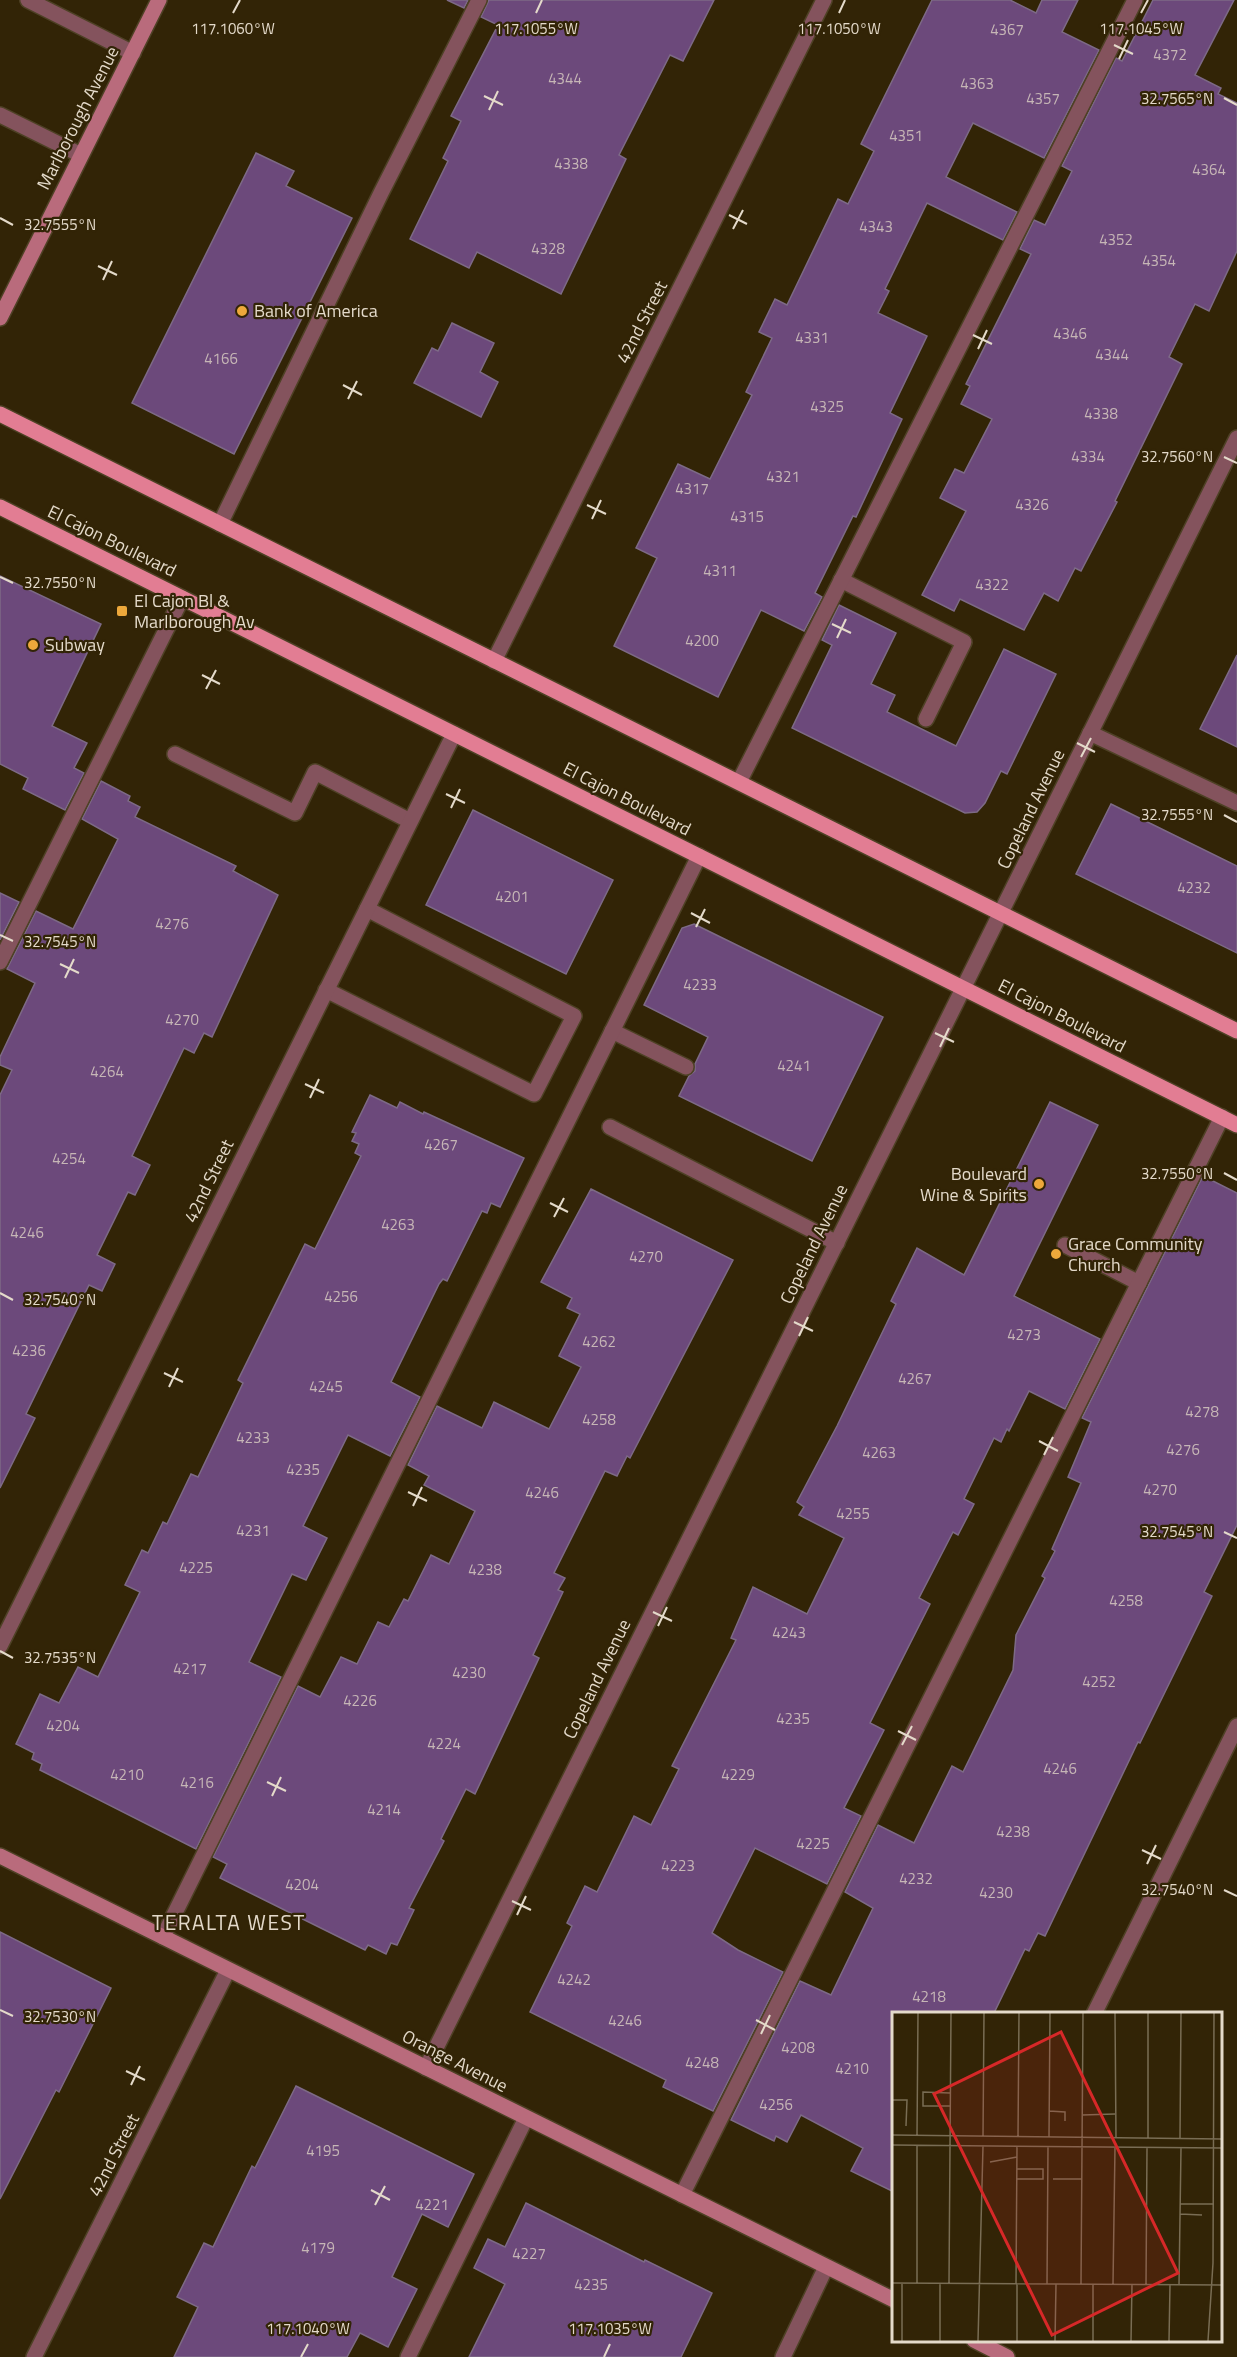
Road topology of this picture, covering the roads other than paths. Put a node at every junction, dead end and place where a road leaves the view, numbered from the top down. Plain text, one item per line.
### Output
1 (28, 0) edge
2 (159, 0) edge
3 (479, 0) edge
4 (824, 0) edge
5 (1135, 0) edge
6 (133, 53) junction
7 (0, 115) edge
8 (81, 155) junction
9 (0, 318) edge
10 (0, 414) edge
11 (1237, 438) edge
12 (0, 507) edge
13 (220, 524) junction
14 (841, 580) junction
15 (182, 598) junction
16 (494, 661) junction
17 (926, 719) dead end
18 (1090, 733) junction
19 (454, 734) junction
20 (175, 754) dead end
21 (739, 782) junction
22 (1237, 803) edge
23 (410, 821) junction
24 (699, 856) junction
25 (367, 909) junction
26 (1001, 913) junction
27 (0, 962) edge
28 (963, 988) junction
29 (326, 990) junction
30 (612, 1031) junction
31 (1237, 1031) edge
32 (686, 1067) dead end
33 (1222, 1117) junction
34 (1237, 1125) edge
35 (609, 1127) dead end
36 (837, 1243) junction
37 (1065, 1245) dead end
38 (1139, 1283) junction
39 (0, 1646) edge
40 (1237, 1726) edge
41 (0, 1856) edge
42 (163, 1937) junction
43 (228, 1970) junction
44 (1094, 2012) edge
45 (426, 2068) junction
46 (526, 2118) junction
47 (682, 2195) junction
48 (826, 2267) junction
49 (892, 2299) edge
50 (978, 2342) edge
51 (34, 2357) edge
52 (408, 2357) edge
53 (783, 2357) edge
54 (1007, 2357) edge

1 - 6 street
2 - 6 main road, Marlborough Avenue
3 - 13 street
4 - 16 street, 42nd Street
5 - 14 street
6 - 8 main road, Marlborough Avenue
7 - 8 street
8 - 9 main road, Marlborough Avenue
10 - 13 main road
11 - 18 street, Copeland Avenue
12 - 15 main road, El Cajon Boulevard
13 - 16 main road
14 - 17 street
14 - 21 street
15 - 19 main road, El Cajon Boulevard
15 - 27 street
16 - 21 main road
18 - 22 street
18 - 26 street, Copeland Avenue
19 - 23 street, 42nd Street
19 - 24 main road, El Cajon Boulevard
20 - 23 street
21 - 26 main road
23 - 25 street, 42nd Street
24 - 28 main road, El Cajon Boulevard
24 - 30 street
25 - 29 street, 42nd Street
25 - 29 street
26 - 28 street, Copeland Avenue
26 - 31 main road
28 - 33 main road, El Cajon Boulevard
28 - 36 street, Copeland Avenue
29 - 39 street, 42nd Street
30 - 32 street
30 - 42 street
33 - 34 main road, El Cajon Boulevard
33 - 38 street
35 - 36 street
36 - 45 street, Copeland Avenue
37 - 38 street
38 - 47 street
40 - 44 street
41 - 42 main road, Orange Avenue
42 - 43 main road, Orange Avenue
43 - 45 main road, Orange Avenue
43 - 51 street, 42nd Street
45 - 46 main road, Orange Avenue
46 - 47 main road, Orange Avenue
46 - 52 street
47 - 48 main road, Orange Avenue
48 - 49 main road, Orange Avenue
48 - 53 street
50 - 54 main road

